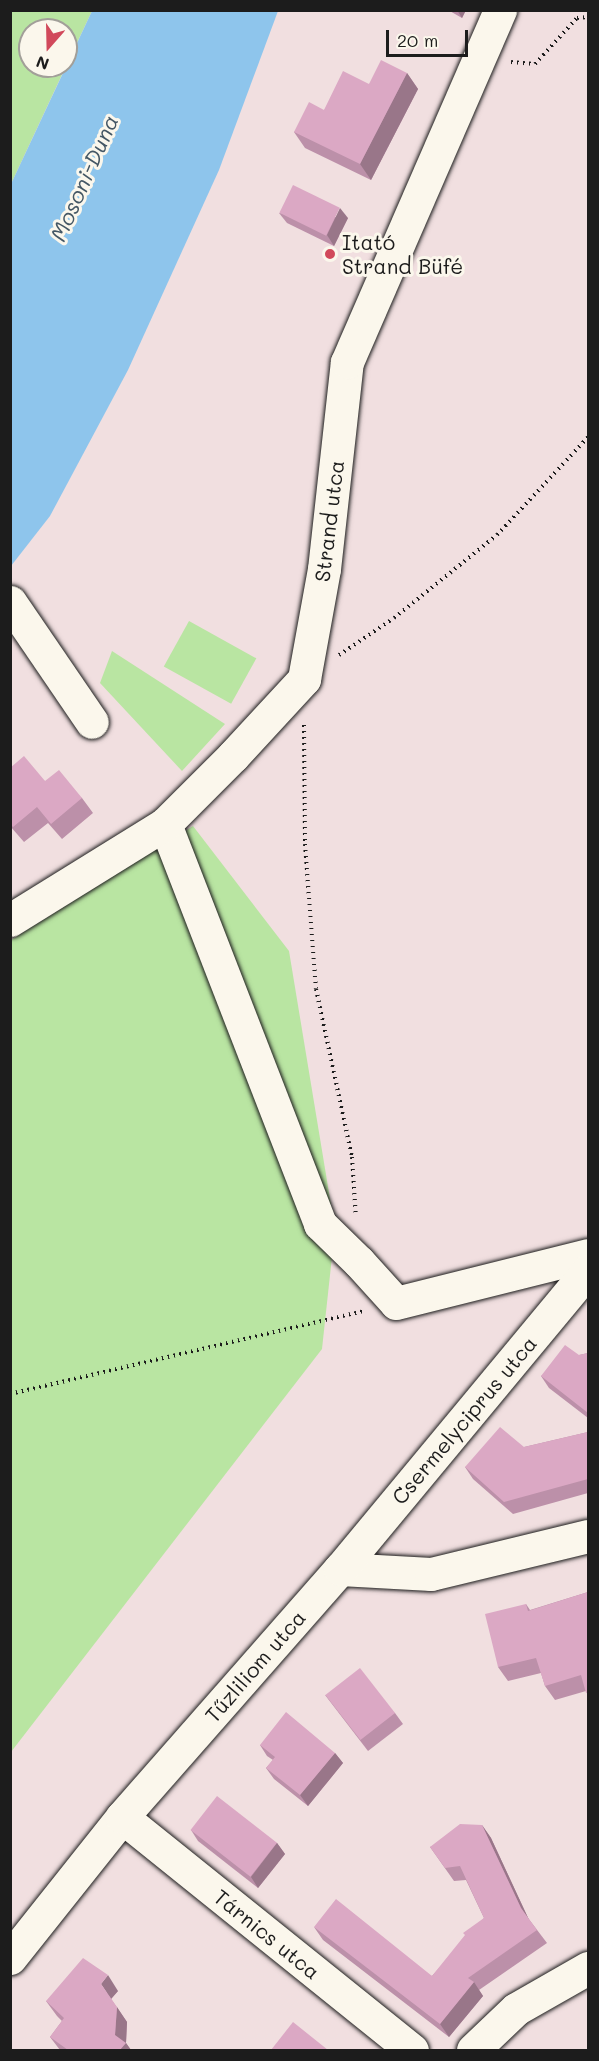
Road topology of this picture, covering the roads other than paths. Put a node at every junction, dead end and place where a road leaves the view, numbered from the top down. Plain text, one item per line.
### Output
1 (500, 10) edge
2 (10, 602) edge
3 (92, 722) dead end
4 (165, 824) junction
5 (10, 920) edge
6 (588, 1255) edge
7 (588, 1270) edge
8 (588, 1536) edge
9 (340, 1569) junction
10 (123, 1817) junction
11 (10, 1958) edge
12 (588, 1968) edge
13 (412, 2050) edge
14 (473, 2050) edge

1 - 4 street, Strand utca
2 - 3 street
4 - 5 street
4 - 6 street
7 - 9 street, Csermelyciprus utca
8 - 9 street
9 - 10 street, Tűzliliom utca
10 - 11 street, Tűzliliom utca
10 - 13 street, Tárnics utca
12 - 14 street

